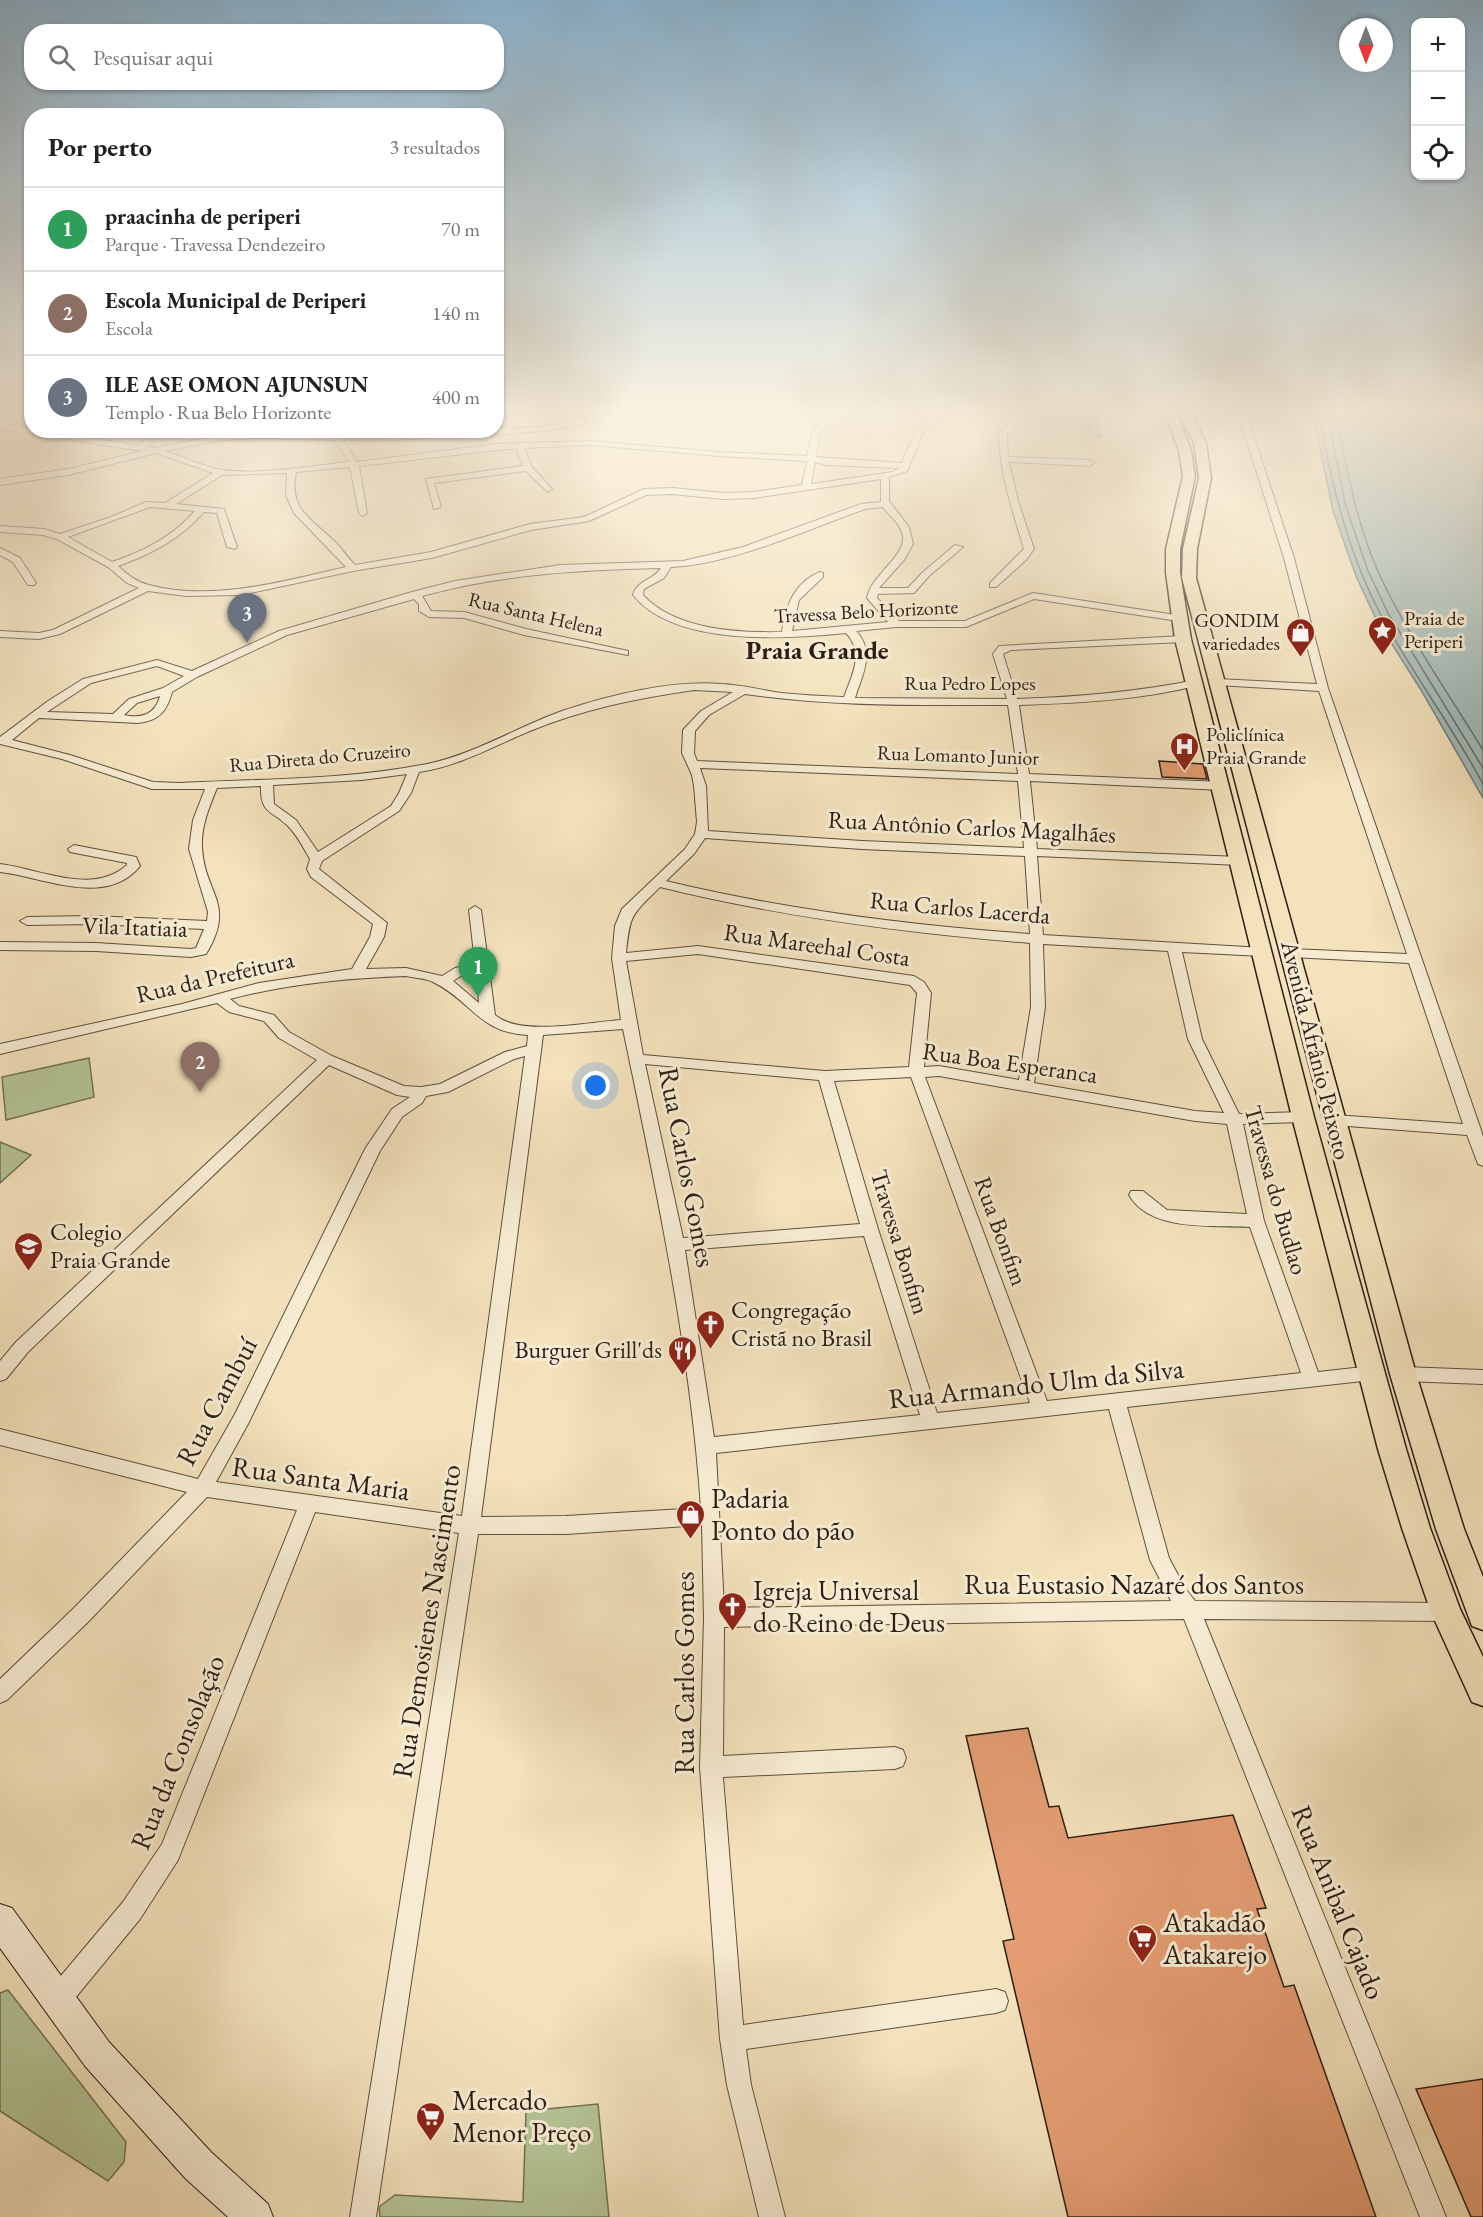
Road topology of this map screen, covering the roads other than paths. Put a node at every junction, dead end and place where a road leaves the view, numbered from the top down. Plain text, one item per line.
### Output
1 (127, 513) edge
2 (198, 513) edge
3 (223, 513) edge
4 (300, 513) edge
5 (601, 513) edge
6 (843, 513) edge
7 (893, 513) edge
8 (1018, 513) edge
9 (1181, 513) edge
10 (1196, 513) edge
11 (1275, 513) edge
12 (0, 529) edge
13 (60, 537) junction
14 (232, 547) dead end
15 (958, 547) dead end
16 (0, 550) edge
17 (111, 565) junction
18 (667, 566) junction
19 (353, 568) junction
20 (820, 575) dead end
21 (32, 583) dead end
22 (993, 585) dead end
23 (147, 588) junction
24 (872, 591) junction
25 (415, 594) junction
26 (896, 624) junction
27 (848, 629) junction
28 (1181, 629) junction
29 (0, 634) edge
30 (787, 635) junction
31 (624, 653) dead end
32 (193, 675) junction
33 (1206, 682) junction
34 (1323, 688) junction
35 (167, 690) junction
36 (744, 690) junction
37 (848, 701) junction
38 (1013, 702) junction
39 (37, 715) junction
40 (123, 718) junction
41 (1, 740) edge
42 (694, 764) junction
43 (414, 770) junction
44 (1024, 777) junction
45 (267, 782) junction
46 (213, 785) junction
47 (1222, 786) junction
48 (701, 834) junction
49 (74, 849) dead end
50 (1032, 852) junction
51 (316, 859) junction
52 (1240, 861) junction
53 (0, 868) edge
54 (657, 883) junction
55 (475, 910) dead end
56 (27, 921) dead end
57 (212, 925) junction
58 (1037, 937) junction
59 (0, 946) edge
60 (1174, 946) junction
61 (1263, 951) junction
62 (1291, 952) junction
63 (619, 958) junction
64 (1413, 959) junction
65 (482, 966) junction
66 (357, 973) junction
67 (443, 981) junction
68 (218, 998) junction
69 (488, 1016) junction
70 (629, 1024) junction
71 (534, 1040) junction
72 (0, 1049) edge
73 (327, 1059) junction
74 (638, 1059) junction
75 (916, 1071) junction
76 (825, 1077) junction
77 (1026, 1085) junction
78 (422, 1092) junction
79 (1303, 1117) junction
80 (1234, 1119) junction
81 (1334, 1120) junction
82 (1473, 1130) junction
83 (1483, 1160) edge
84 (1137, 1195) dead end
85 (1256, 1221) junction
86 (870, 1229) junction
87 (676, 1245) junction
88 (1372, 1373) junction
89 (0, 1374) edge
90 (1403, 1374) junction
91 (1483, 1377) edge
92 (1312, 1379) junction
93 (1116, 1401) junction
94 (1041, 1409) junction
95 (930, 1421) junction
96 (0, 1437) edge
97 (706, 1446) junction
98 (203, 1488) junction
99 (309, 1503) junction
100 (711, 1516) junction
101 (470, 1526) junction
102 (1190, 1610) junction
103 (1446, 1612) junction
104 (1483, 1616) edge
105 (714, 1618) junction
106 (1483, 1691) edge
107 (0, 1693) edge
108 (895, 1758) dead end
109 (711, 1767) junction
110 (0, 1920) edge
111 (58, 2000) junction
112 (996, 2001) dead end
113 (732, 2039) junction
114 (255, 2217) edge
115 (363, 2217) edge
116 (772, 2217) edge
117 (1433, 2217) edge

1 - 13 street
2 - 17 street
3 - 14 street
4 - 19 street
5 - 19 street
6 - 18 street
7 - 24 street
8 - 22 street
9 - 28 main road, Avenida Afrânio Peixoto
10 - 33 main road, Avenida Afrânio Peixoto
11 - 34 street
12 - 13 street
13 - 17 street
15 - 24 street
16 - 21 street
17 - 23 street
18 - 25 street
18 - 30 street, Travessa Belo Horizonte
19 - 23 street
20 - 30 street
23 - 29 street
24 - 26 street
25 - 31 street, Rua Santa Helena
25 - 32 street
26 - 27 street, Travessa Belo Horizonte
26 - 28 street, Travessa Belo Horizonte
27 - 30 street, Travessa Belo Horizonte
27 - 37 street
28 - 33 main road, Avenida Afrânio Peixoto
28 - 38 street
32 - 35 street
32 - 39 street
33 - 34 street, Rua Pedro Lopes
33 - 38 street, Rua Pedro Lopes
33 - 47 main road, Avenida Afrânio Peixoto
33 - 62 main road, Avenida Afrânio Peixoto
34 - 64 street
35 - 40 street
35 - 40 street
36 - 37 street, Rua Pedro Lopes
36 - 42 street
36 - 43 street, Rua Direta do Cruzeiro
37 - 38 street, Rua Pedro Lopes
38 - 44 street
39 - 40 street
39 - 41 street
41 - 46 street, Rua Direta do Cruzeiro
42 - 44 street, Rua Lomanto Junior
42 - 48 street
43 - 45 street, Rua Direta do Cruzeiro
43 - 51 street
44 - 47 street, Rua Lomanto Junior
44 - 50 street
45 - 46 street, Rua Direta do Cruzeiro
45 - 51 street
46 - 57 street, Vila Itatiaia
47 - 52 main road, Avenida Afrânio Peixoto
48 - 50 street, Rua Antônio Carlos Magalhães
48 - 54 street, Rua Carlos Gomes
49 - 53 street
50 - 52 street, Rua Antônio Carlos Magalhães
50 - 58 street
51 - 66 street
52 - 61 main road, Avenida Afrânio Peixoto
54 - 58 street, Rua Carlos Lacerda
54 - 63 street, Rua Carlos Gomes
55 - 65 street
56 - 57 street
57 - 59 street, Vila Itatiaia
58 - 60 street, Rua Carlos Lacerda
58 - 77 street
60 - 61 street, Rua Carlos Lacerda
60 - 80 street, Travessa do Budlao
61 - 79 main road, Avenida Afrânio Peixoto
62 - 64 street
62 - 81 main road, Avenida Afrânio Peixoto
63 - 70 street, Rua Carlos Gomes
63 - 75 street, Rua Mareehal Costa
64 - 82 street
65 - 67 street
65 - 69 street
66 - 67 street, Rua da Prefeitura
66 - 68 street, Rua da Prefeitura
67 - 69 street, Rua da Prefeitura
68 - 72 street, Rua da Prefeitura
68 - 73 street
69 - 71 street, Rua da Prefeitura
70 - 71 street, Rua da Prefeitura
70 - 74 street, Rua Carlos Gomes
71 - 78 street
71 - 101 street, Rua Demosienes Nascimento
73 - 78 street
73 - 89 street
74 - 76 street, Rua Boa Esperanca
74 - 87 street, Rua Carlos Gomes
75 - 76 street, Rua Boa Esperanca
75 - 77 street, Rua Boa Esperanca
75 - 94 street, Rua Bonfim
76 - 86 street, Travessa Bonfim
77 - 80 street, Rua Boa Esperanca
78 - 98 street, Rua Cambuí
79 - 80 street, Rua Boa Esperanca
79 - 88 main road, Avenida Afrânio Peixoto
80 - 85 street, Travessa do Budlao
81 - 82 street
81 - 90 main road, Avenida Afrânio Peixoto
82 - 83 street
84 - 85 street
85 - 92 street, Travessa do Budlao
86 - 87 street
86 - 95 street, Travessa Bonfim
87 - 97 street, Rua Carlos Gomes
88 - 92 street, Rua Armando Ulm da Silva
88 - 103 main road, Avenida Afrânio Peixoto
90 - 91 street
90 - 104 main road, Avenida Afrânio Peixoto
92 - 93 street, Rua Armando Ulm da Silva
93 - 94 street, Rua Armando Ulm da Silva
93 - 102 street, Rua Anibal Cajado
94 - 95 street, Rua Armando Ulm da Silva
95 - 97 street, Rua Armando Ulm da Silva
96 - 98 street, Rua Santa Maria
97 - 100 street, Rua Carlos Gomes
98 - 99 street, Rua Santa Maria
98 - 107 street, Rua Cambuí
99 - 101 street, Rua Santa Maria
99 - 111 street, Rua da Consolação
100 - 101 street, Rua Santa Maria
100 - 105 street, Rua Carlos Gomes
101 - 115 street, Rua Demosienes Nascimento
102 - 103 street, Rua Eustasio Nazaré dos Santos
102 - 105 street, Rua Eustasio Nazaré dos Santos
102 - 117 street, Rua Anibal Cajado
103 - 106 main road, Avenida Afrânio Peixoto
105 - 109 street, Rua Carlos Gomes
108 - 109 street
109 - 113 street, Rua Carlos Gomes
110 - 111 main road
111 - 114 main road
112 - 113 street
113 - 116 street, Rua Carlos Gomes

